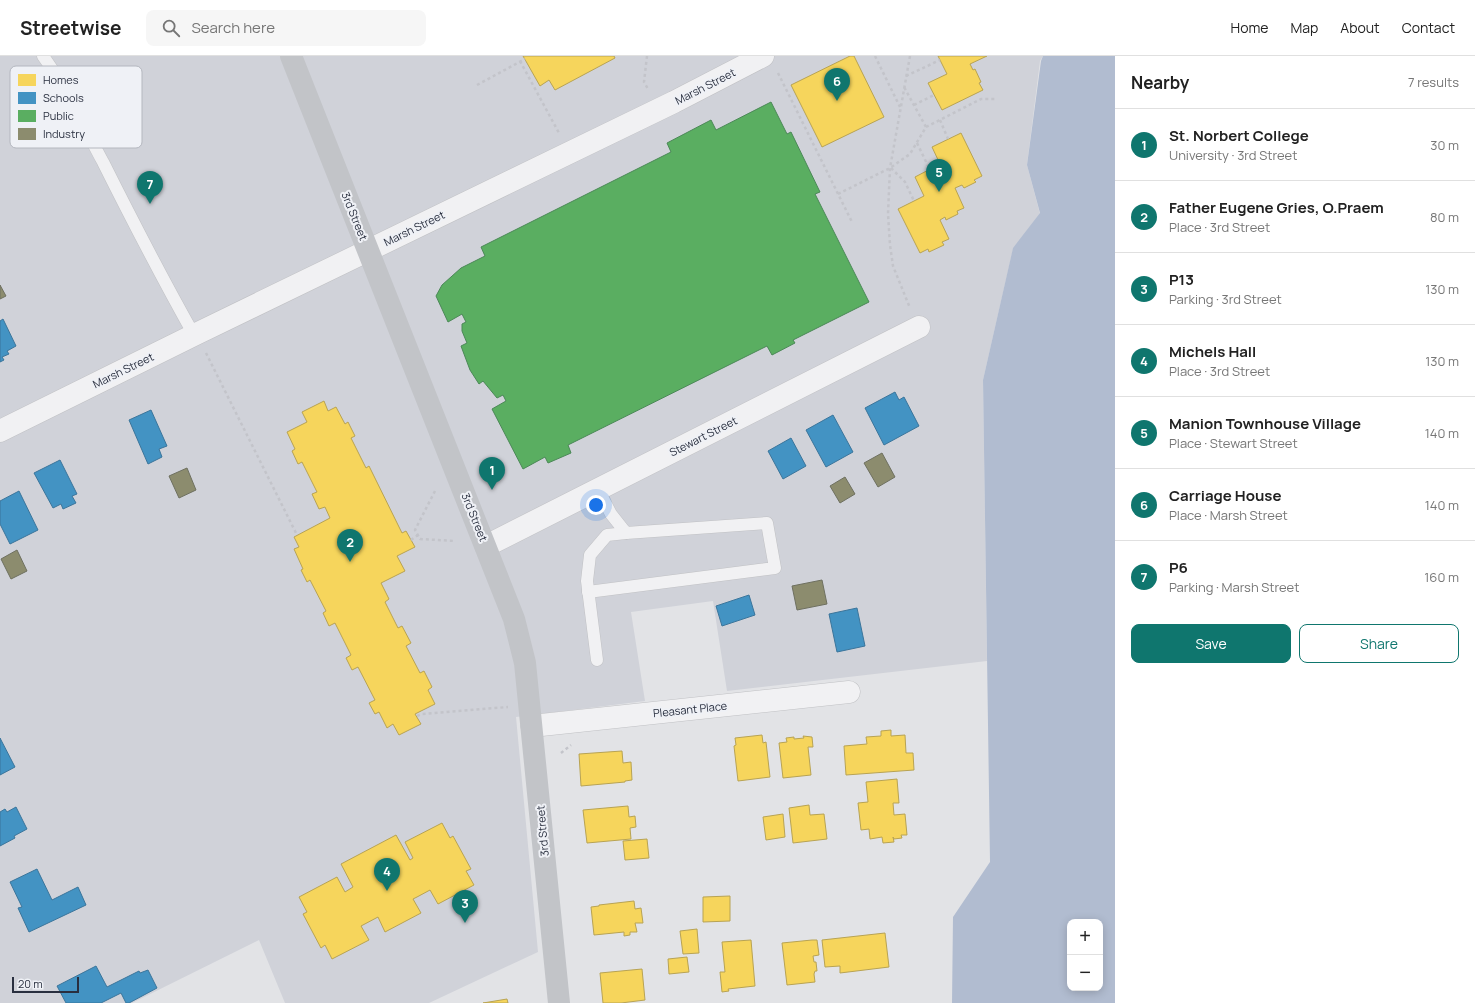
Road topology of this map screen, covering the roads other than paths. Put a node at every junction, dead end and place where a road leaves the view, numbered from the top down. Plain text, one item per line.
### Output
1 (43, 56) edge
2 (291, 56) edge
3 (770, 63) edge
4 (50, 66) edge
5 (95, 148) edge
6 (368, 251) junction
7 (919, 327) road end
8 (195, 335) junction
9 (0, 431) edge
10 (598, 489) junction
11 (626, 533) junction
12 (486, 546) junction
13 (588, 592) junction
14 (597, 660) dead end
15 (849, 692) dead end
16 (532, 726) junction
17 (559, 1003) edge

1 - 4 lane
2 - 6 main road, 3rd Street
3 - 6 street, Marsh Street
5 - 8 lane
6 - 8 street, Marsh Street
6 - 12 main road, 3rd Street
7 - 10 street, Stewart Street
8 - 9 street, Marsh Street
10 - 11 lane
10 - 12 street, Stewart Street
11 - 13 lane
11 - 13 lane
12 - 16 main road, 3rd Street
13 - 14 lane
15 - 16 street, Pleasant Place
16 - 17 main road, 3rd Street

